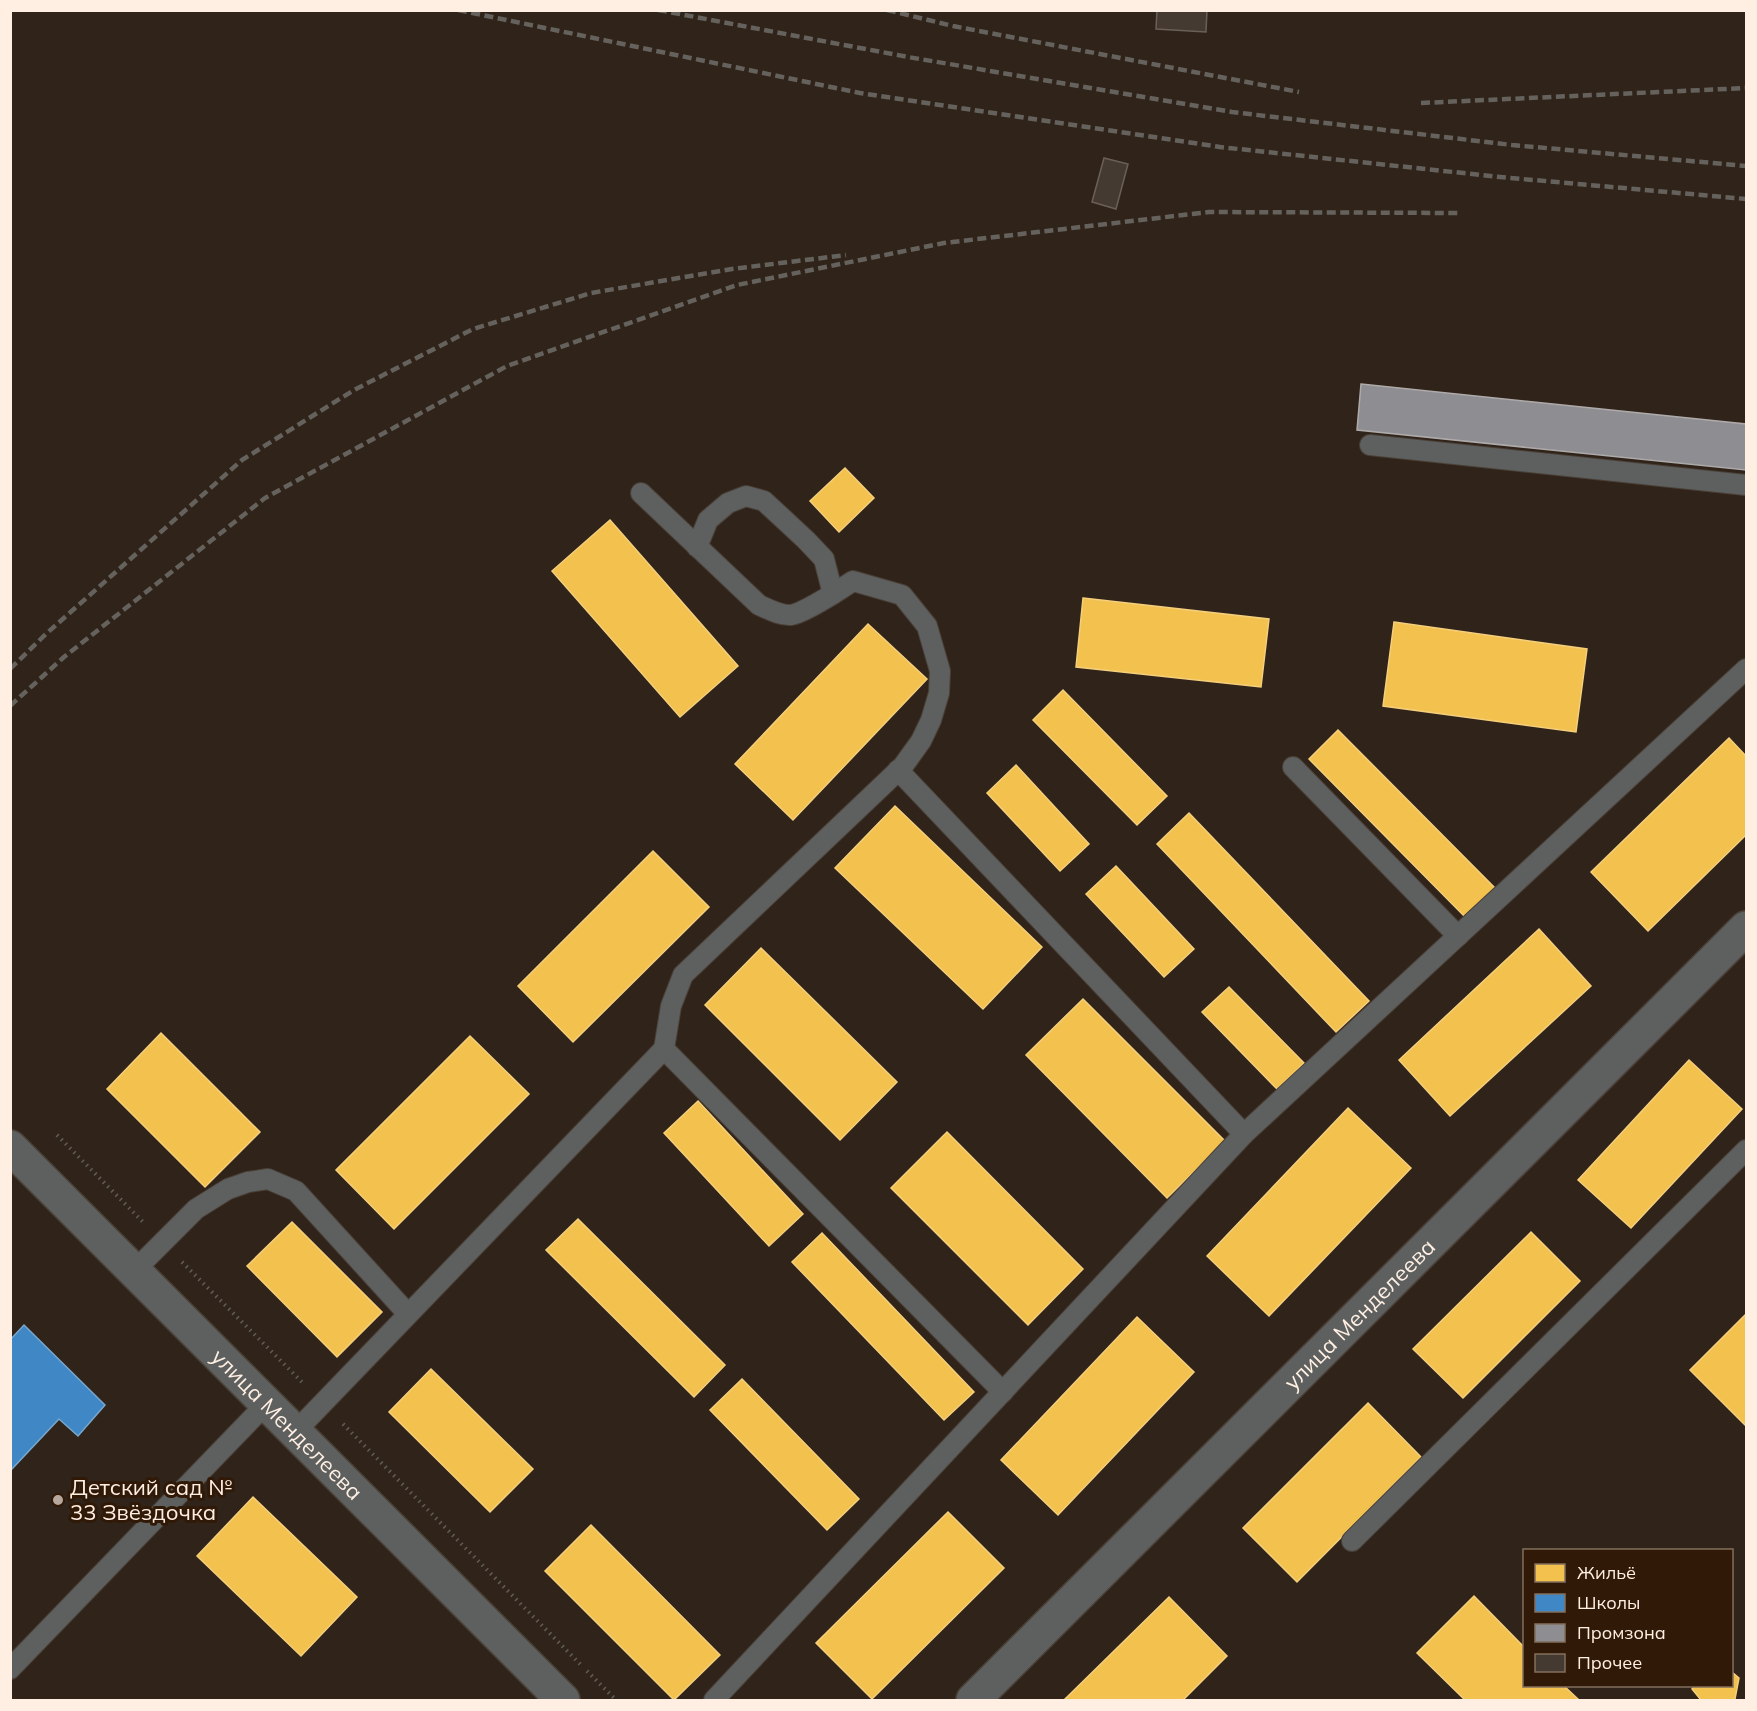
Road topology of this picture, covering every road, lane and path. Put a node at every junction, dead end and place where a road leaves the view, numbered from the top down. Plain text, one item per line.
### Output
1 (1370, 445) dead end
2 (1746, 485) edge
3 (641, 493) dead end
4 (697, 547) junction
5 (833, 594) junction
6 (1746, 669) edge
7 (1293, 767) dead end
8 (898, 770) junction
9 (1746, 928) edge
10 (1458, 936) junction
11 (664, 1048) junction
12 (1244, 1134) junction
13 (10, 1147) edge
14 (1746, 1150) edge
15 (134, 1271) junction
16 (408, 1314) junction
17 (1003, 1392) junction
18 (267, 1404) junction
19 (295, 1432) junction
20 (1352, 1541) dead end
21 (10, 1669) edge
22 (563, 1701) edge
23 (714, 1701) edge
24 (973, 1701) edge

1 - 2 lane
3 - 4 lane
4 - 5 lane
4 - 5 lane
5 - 8 lane
6 - 10 lane
7 - 10 lane
8 - 11 lane
8 - 12 lane
9 - 24 street, улица Менделеева
10 - 12 lane
11 - 16 lane
11 - 17 lane
12 - 17 lane
13 - 15 street, улица Менделеева
14 - 20 lane
15 - 16 lane
15 - 18 street, улица Менделеева
16 - 19 lane
17 - 23 lane
18 - 19 street, улица Менделеева
18 - 21 lane
19 - 22 street, улица Менделеева

